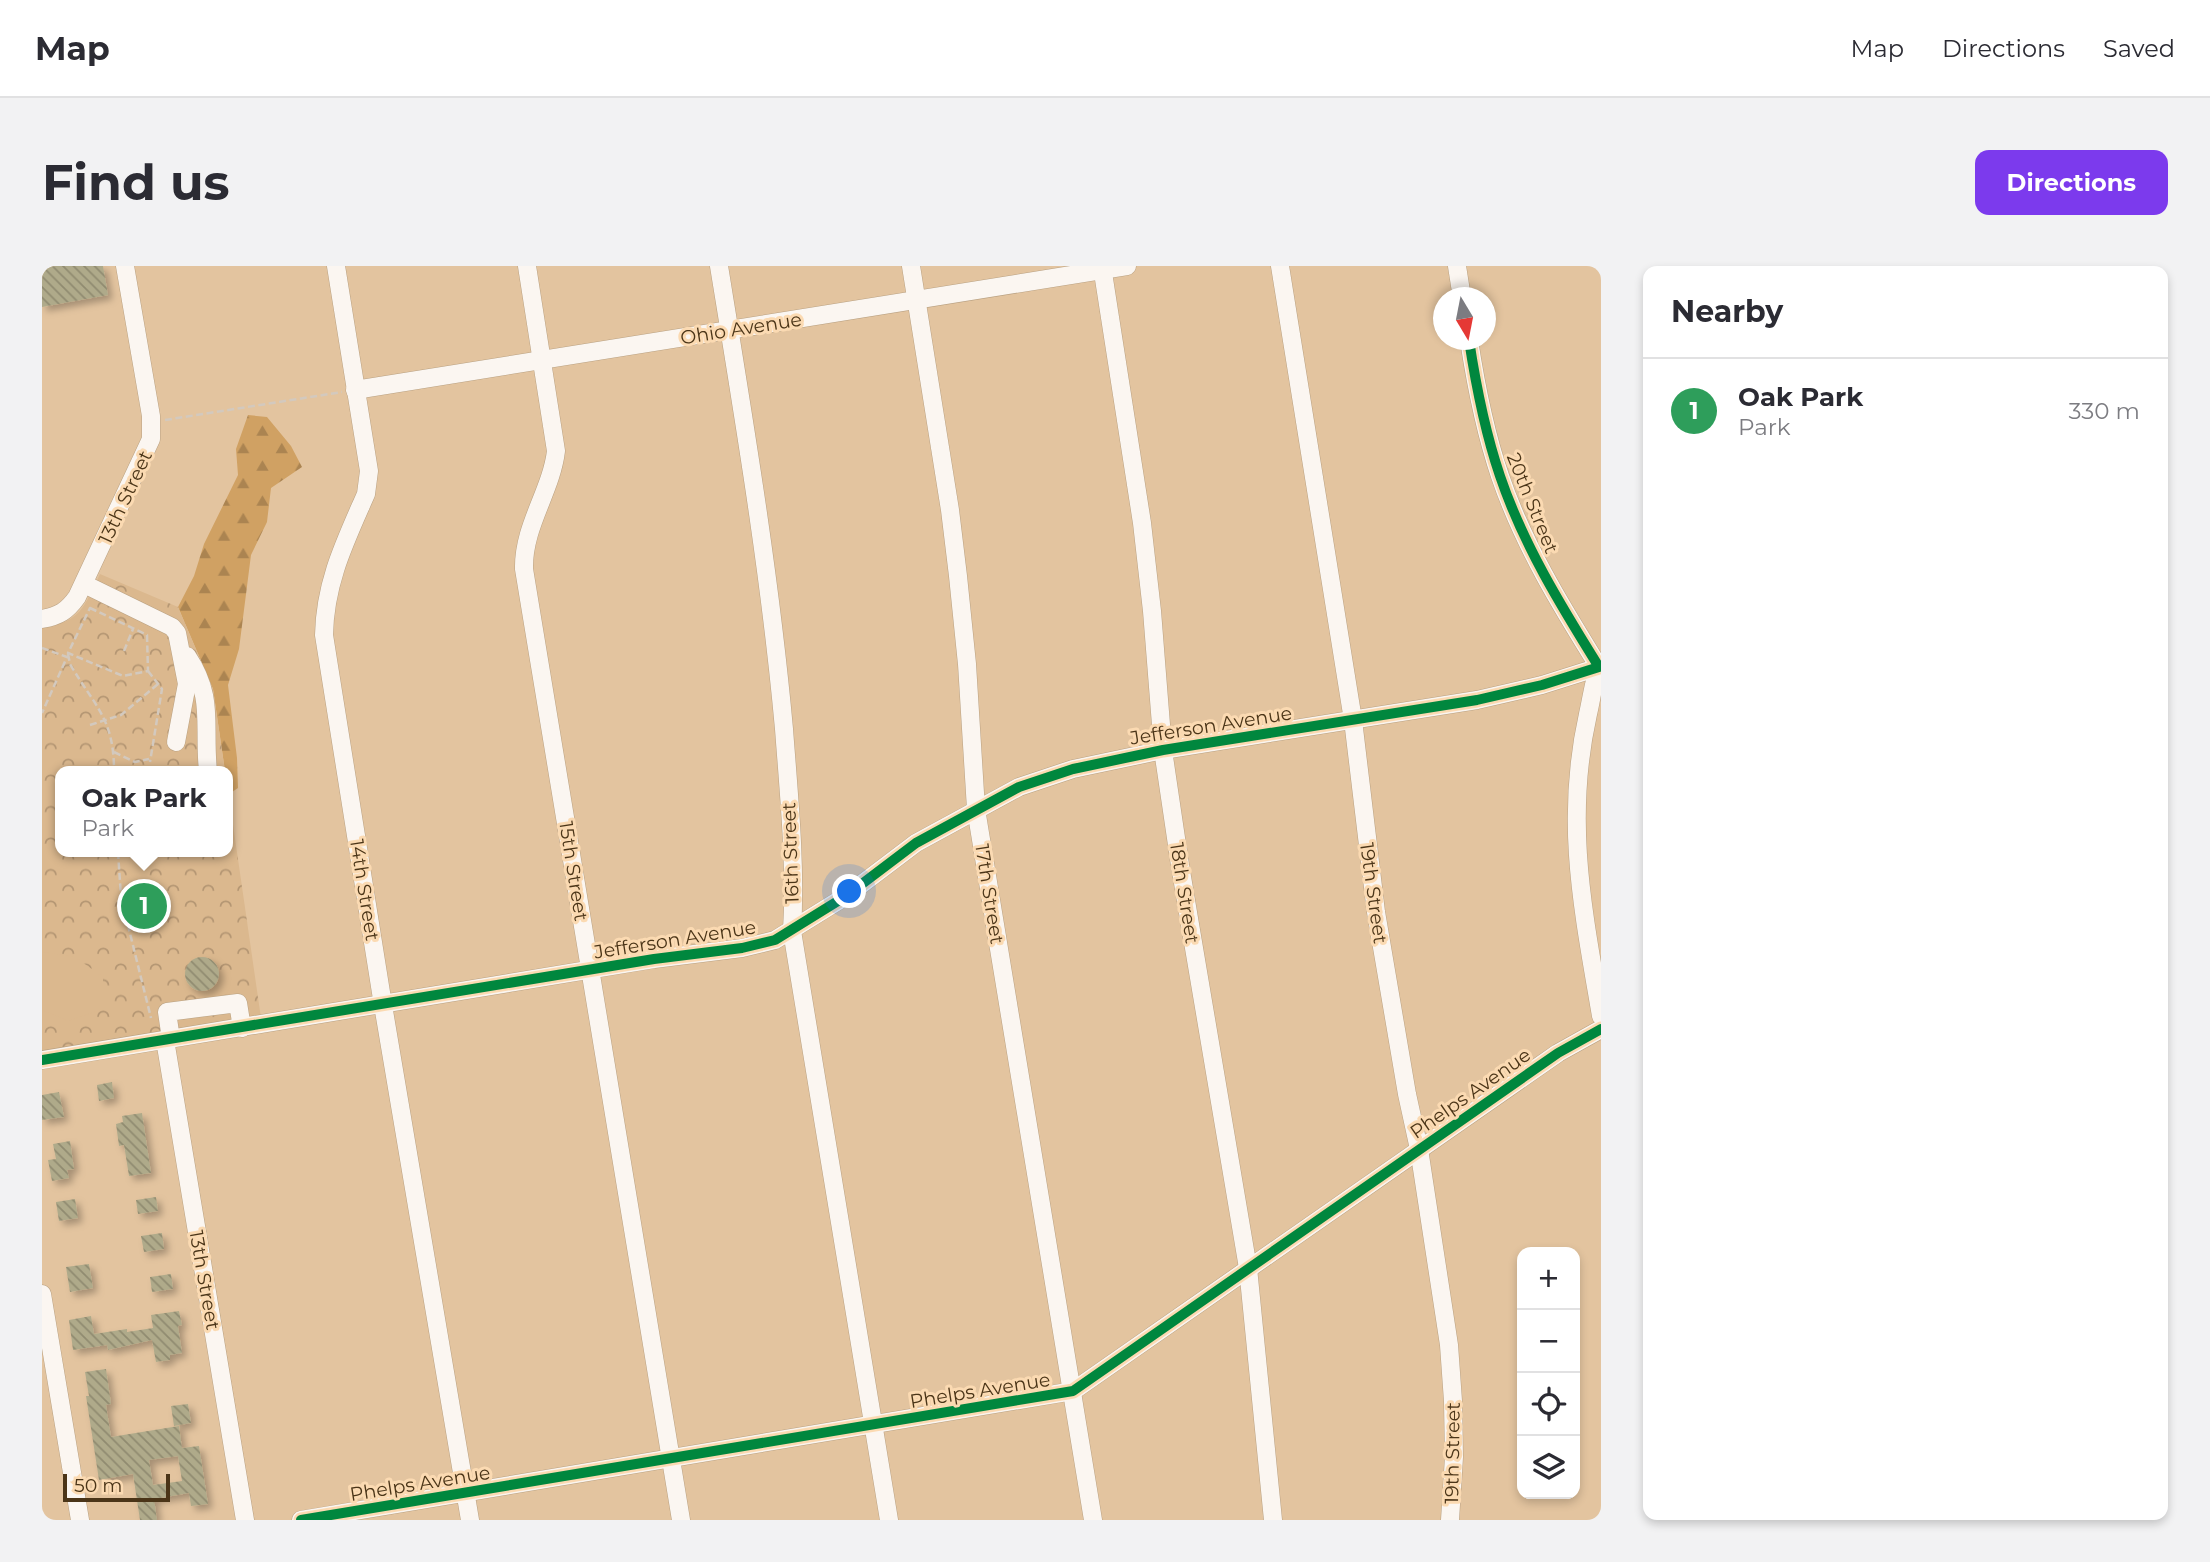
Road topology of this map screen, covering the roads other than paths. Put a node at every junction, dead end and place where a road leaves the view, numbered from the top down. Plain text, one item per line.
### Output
1 (125, 266) edge
2 (336, 266) edge
3 (527, 266) edge
4 (719, 266) edge
5 (911, 266) edge
6 (1127, 266) edge
7 (1280, 266) edge
8 (1457, 266) edge
9 (1102, 268) edge
10 (1460, 287) edge
11 (916, 299) junction
12 (730, 330) junction
13 (1471, 350) edge
14 (542, 360) junction
15 (355, 390) junction
16 (84, 584) junction
17 (42, 619) edge
18 (181, 647) junction
19 (1600, 664) edge
20 (1353, 720) junction
21 (176, 742) dead end
22 (1163, 750) junction
23 (208, 766) edge
24 (976, 809) junction
25 (792, 931) junction
26 (590, 970) junction
27 (383, 1005) junction
28 (1601, 1016) edge
29 (242, 1028) junction
30 (1601, 1029) edge
31 (164, 1040) junction
32 (42, 1060) edge
33 (1419, 1149) junction
34 (1248, 1268) junction
35 (42, 1294) edge
36 (1073, 1391) junction
37 (873, 1426) junction
38 (671, 1459) junction
39 (465, 1493) junction
40 (80, 1520) edge
41 (245, 1520) edge
42 (301, 1520) edge
43 (470, 1520) edge
44 (681, 1520) edge
45 (889, 1520) edge
46 (1093, 1520) edge
47 (1273, 1520) edge
48 (1450, 1520) edge

1 - 16 street, 13th Street
2 - 15 street, 14th Street
3 - 14 street, 15th Street
4 - 12 street, 16th Street
5 - 11 street, 17th Street
6 - 9 street, Ohio Avenue
7 - 20 street, 19th Street
8 - 10 street
9 - 11 street, Ohio Avenue
9 - 22 street, 18th Street
11 - 12 street, Ohio Avenue
11 - 24 street, 17th Street
12 - 14 street, Ohio Avenue
12 - 25 street, 16th Street
13 - 19 street, 20th Street
14 - 15 street, Ohio Avenue
14 - 26 street, 15th Street
15 - 27 street, 14th Street
16 - 17 street, 13th Street
16 - 18 street
18 - 21 street
18 - 23 street
19 - 20 street, Jefferson Avenue
19 - 28 street
20 - 22 street, Jefferson Avenue
20 - 33 street, 19th Street
22 - 24 street, Jefferson Avenue
22 - 34 street, 18th Street
24 - 25 street, Jefferson Avenue
24 - 36 street, 17th Street
25 - 26 street, Jefferson Avenue
25 - 37 street, 16th Street
26 - 27 street, Jefferson Avenue
26 - 38 street, 15th Street
27 - 29 street, Jefferson Avenue
27 - 39 street, 14th Street
29 - 31 street, Jefferson Avenue
29 - 31 street, 13th Street
30 - 33 street, Phelps Avenue
31 - 32 street, Jefferson Avenue
31 - 41 street, 13th Street
33 - 34 street, Phelps Avenue
33 - 48 street, 19th Street
34 - 36 street, Phelps Avenue
34 - 47 street, 18th Street
35 - 40 street
36 - 37 street, Phelps Avenue
36 - 46 street, 17th Street
37 - 38 street, Phelps Avenue
37 - 45 street, 16th Street
38 - 39 street, Phelps Avenue
38 - 44 street, 15th Street
39 - 42 street, Phelps Avenue
39 - 43 street, 14th Street

